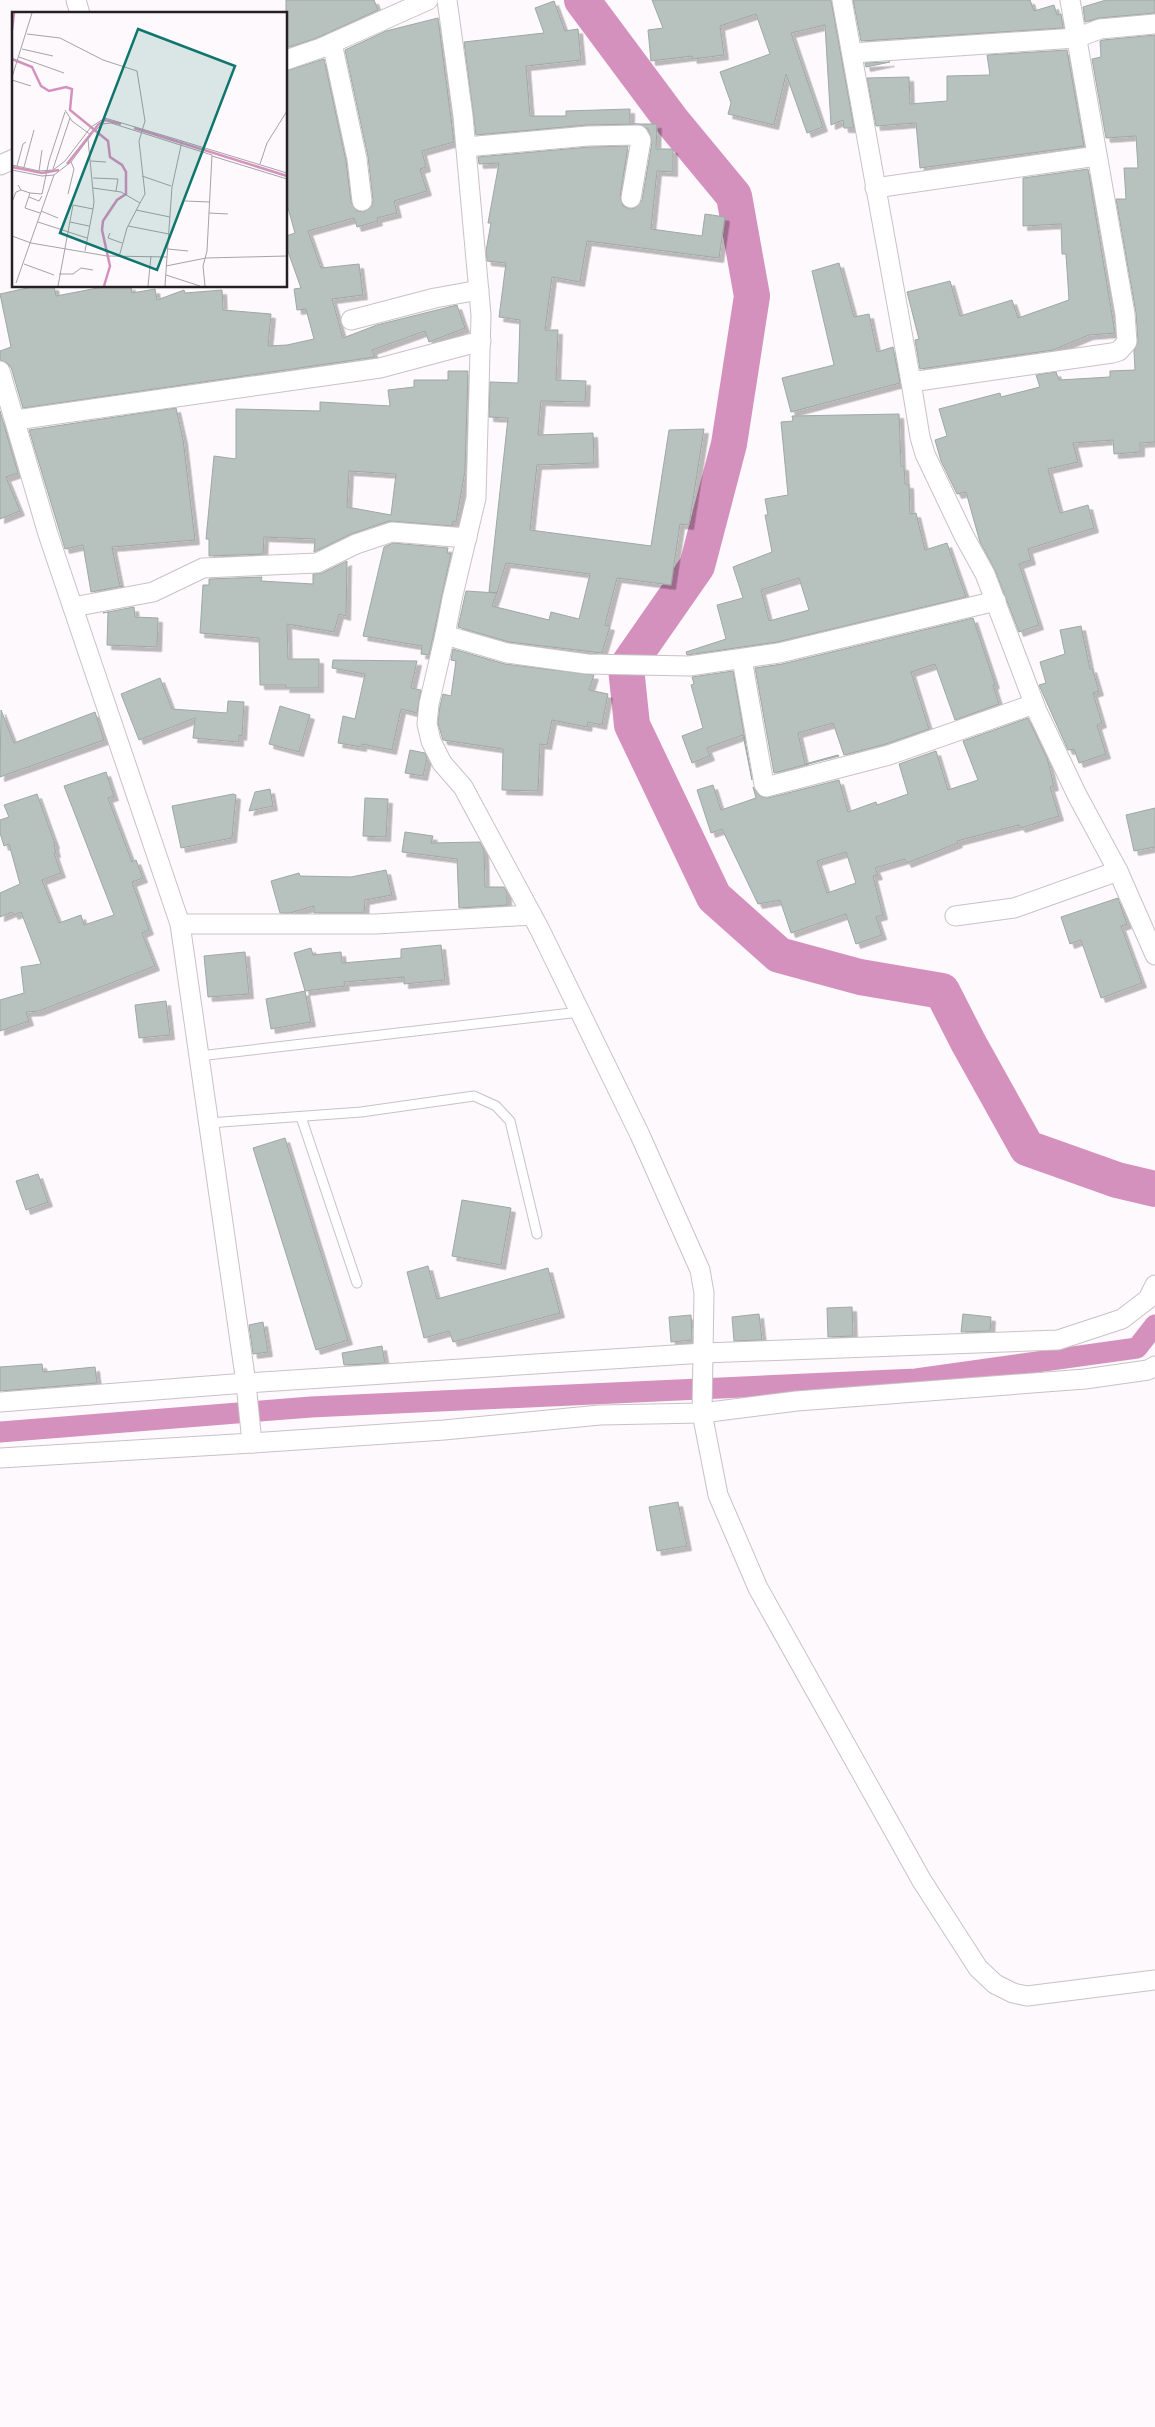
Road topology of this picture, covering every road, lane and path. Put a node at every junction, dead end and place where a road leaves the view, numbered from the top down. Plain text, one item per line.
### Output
1 (428, 0) edge
2 (446, 0) edge
3 (842, 0) edge
4 (1070, 0) edge
5 (1155, 24) edge
6 (1076, 38) junction
7 (332, 43) junction
8 (852, 53) junction
9 (288, 59) edge
10 (466, 147) junction
11 (1097, 156) junction
12 (12, 160) edge
13 (0, 164) edge
14 (875, 188) junction
15 (631, 198) dead end
16 (362, 200) dead end
17 (479, 290) junction
18 (351, 320) dead end
19 (481, 341) junction
20 (0, 371) edge
21 (911, 382) junction
22 (16, 420) junction
23 (467, 538) junction
24 (996, 601) junction
25 (74, 607) junction
26 (445, 635) junction
27 (742, 658) junction
28 (1034, 704) junction
29 (1118, 871) junction
30 (532, 915) junction
31 (955, 916) dead end
32 (180, 924) junction
33 (1155, 955) edge
34 (580, 1012) junction
35 (199, 1056) junction
36 (301, 1118) junction
37 (209, 1123) junction
38 (537, 1234) dead end
39 (356, 1283) dead end
40 (1155, 1285) edge
41 (703, 1360) junction
42 (1155, 1366) edge
43 (247, 1386) junction
44 (0, 1402) edge
45 (702, 1408) junction
46 (251, 1440) junction
47 (0, 1458) edge
48 (1155, 1980) edge

1 - 7 street
2 - 10 street
3 - 8 street
4 - 6 street
5 - 6 street
6 - 8 street
6 - 11 street
7 - 9 street
7 - 16 street
8 - 14 street
10 - 15 street
10 - 17 street
11 - 14 street
11 - 21 street
12 - 13 street
14 - 21 street
17 - 18 street
17 - 19 street
19 - 22 street
19 - 23 street
20 - 22 street
21 - 24 street
22 - 25 street
23 - 25 street
23 - 26 street
24 - 27 street
24 - 28 street
25 - 32 street
26 - 27 street
26 - 30 street
27 - 28 street
28 - 29 street
29 - 31 street
29 - 33 street
30 - 32 street
30 - 34 street
32 - 35 street
34 - 35 lane
34 - 41 street
35 - 37 street
36 - 37 lane
36 - 38 lane
36 - 39 lane
37 - 43 street
40 - 41 street
41 - 43 street
41 - 45 street
42 - 45 street
43 - 44 street
43 - 46 street
45 - 46 street
45 - 48 street
46 - 47 street

